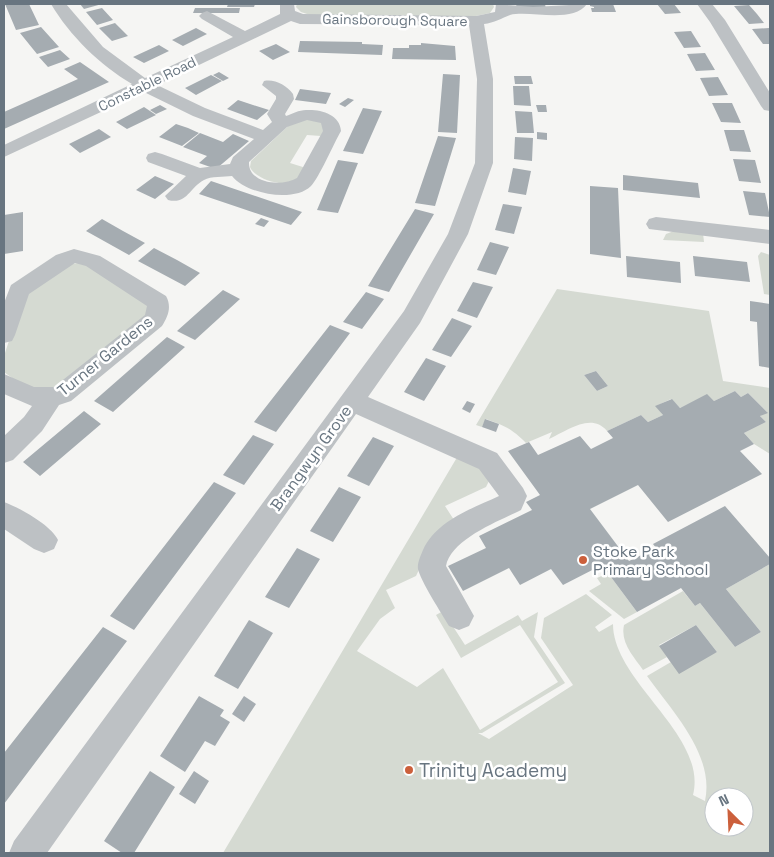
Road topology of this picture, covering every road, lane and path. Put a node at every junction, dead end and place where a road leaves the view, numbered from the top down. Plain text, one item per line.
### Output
1 (58, 4) edge
2 (580, 4) edge
3 (704, 4) edge
4 (503, 7) edge
5 (288, 10) edge
6 (207, 16) dead end
7 (476, 21) junction
8 (244, 37) junction
9 (146, 85) junction
10 (270, 85) dead end
11 (770, 106) edge
12 (281, 123) junction
13 (266, 137) junction
14 (4, 152) edge
15 (155, 158) dead end
16 (239, 169) junction
17 (199, 174) junction
18 (175, 196) dead end
19 (656, 225) dead end
20 (770, 237) edge
21 (11, 286) edge
22 (4, 335) edge
23 (4, 383) edge
24 (50, 399) junction
25 (352, 401) junction
26 (4, 452) edge
27 (4, 514) edge
28 (44, 540) dead end
29 (459, 616) dead end
30 (26, 853) edge

1 - 9 street
2 - 4 street
3 - 11 street
4 - 7 street, Gainsborough Square
5 - 7 street, Gainsborough Square
5 - 8 street, Constable Road
6 - 8 street
7 - 25 street, Brangwyn Grove
8 - 9 street, Constable Road
9 - 13 street
9 - 14 street, Constable Road
10 - 12 street
12 - 13 street
12 - 16 street
13 - 16 street
15 - 17 street
16 - 17 street
17 - 18 street
19 - 20 street
21 - 22 street, Turner Gardens
21 - 24 street, Turner Gardens
23 - 24 street, Turner Gardens
24 - 26 street
25 - 29 street
25 - 30 street, Brangwyn Grove
27 - 28 street

